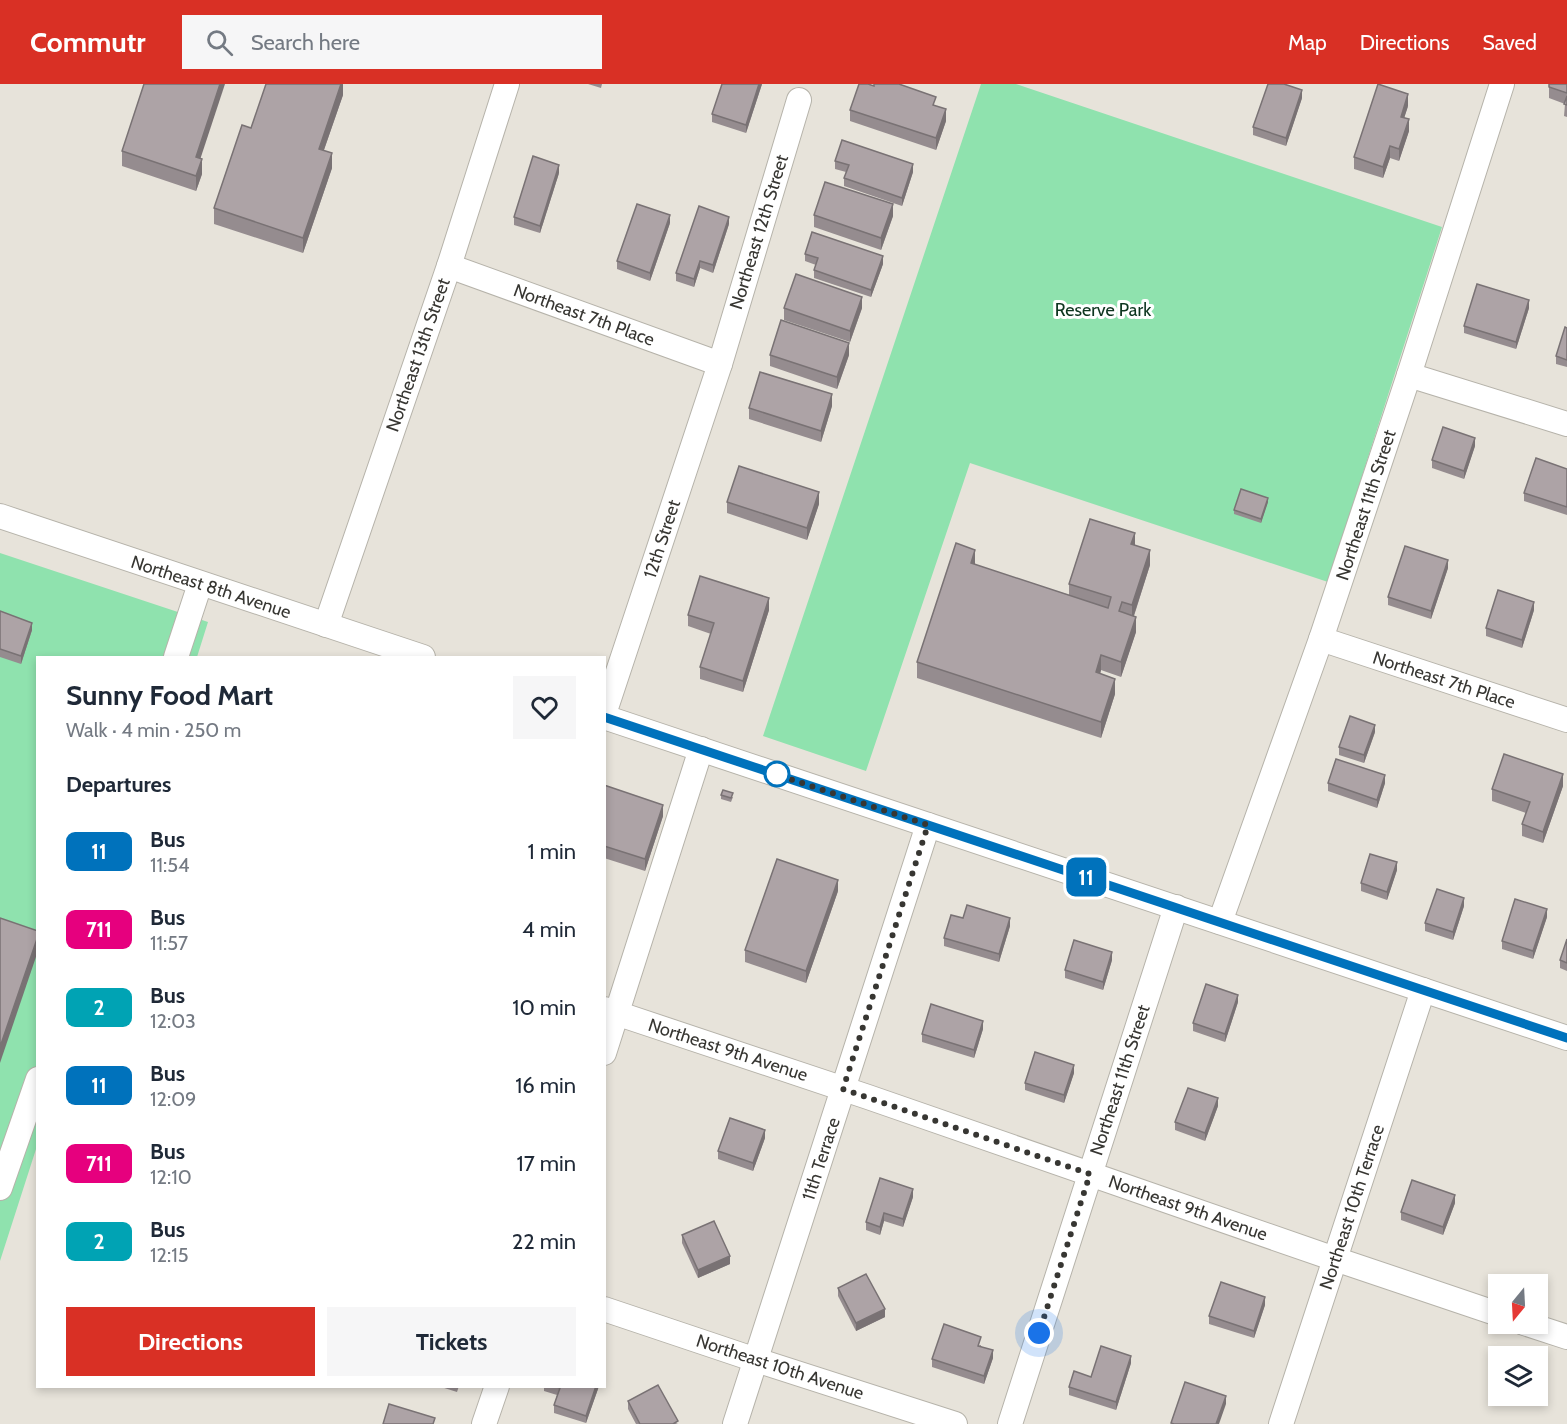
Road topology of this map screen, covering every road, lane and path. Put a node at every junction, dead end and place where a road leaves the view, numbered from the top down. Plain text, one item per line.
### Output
1 (507, 84) edge
2 (1502, 84) edge
3 (799, 100) dead end
4 (449, 266) junction
5 (720, 364) junction
6 (1410, 375) junction
7 (1567, 424) edge
8 (0, 516) edge
9 (200, 584) junction
10 (326, 625) junction
11 (1321, 639) junction
12 (176, 656) edge
13 (420, 656) edge
14 (606, 709) edge
15 (606, 716) edge
16 (1567, 720) edge
17 (701, 749) junction
18 (928, 825) junction
19 (1176, 907) junction
20 (1220, 922) junction
21 (1423, 990) junction
22 (611, 1011) edge
23 (1567, 1038) edge
24 (606, 1041) edge
25 (36, 1085) edge
26 (843, 1089) junction
27 (1090, 1174) junction
28 (0, 1188) edge
29 (1335, 1259) junction
30 (606, 1310) edge
31 (1488, 1311) edge
32 (1548, 1331) edge
33 (1567, 1337) edge
34 (756, 1360) junction
35 (495, 1388) edge
36 (484, 1424) edge
37 (735, 1424) edge
38 (955, 1424) edge
39 (1010, 1424) edge
40 (1281, 1424) edge

1 - 4 street, Northeast 13th Street
2 - 6 street, Northeast 11th Street
3 - 5 street, Northeast 12th Street
4 - 5 street, Northeast 7th Place
4 - 10 street, Northeast 13th Street
5 - 14 street, 12th Street
6 - 7 street
6 - 11 street, Northeast 11th Street
8 - 9 street, Northeast 8th Avenue
9 - 10 street, Northeast 8th Avenue
9 - 12 street
10 - 13 street, Northeast 8th Avenue
11 - 16 street, Northeast 7th Place
11 - 20 street, Northeast 11th Street
15 - 17 street
17 - 18 street
17 - 22 street
18 - 19 street
18 - 26 street, 11th Terrace
19 - 20 street
19 - 27 street, Northeast 11th Street
20 - 21 street
21 - 23 street
21 - 29 street, Northeast 10th Terrace
22 - 24 street
22 - 26 street, Northeast 9th Avenue
25 - 28 street
26 - 27 street, Northeast 9th Avenue
26 - 34 street, 11th Terrace
27 - 29 street, Northeast 9th Avenue
27 - 39 street, Northeast 11th Street
29 - 31 street, Northeast 9th Avenue
29 - 40 street, Northeast 10th Terrace
30 - 34 street, Northeast 10th Avenue
32 - 33 street
34 - 37 street, 11th Terrace
34 - 38 street, Northeast 10th Avenue
35 - 36 street

